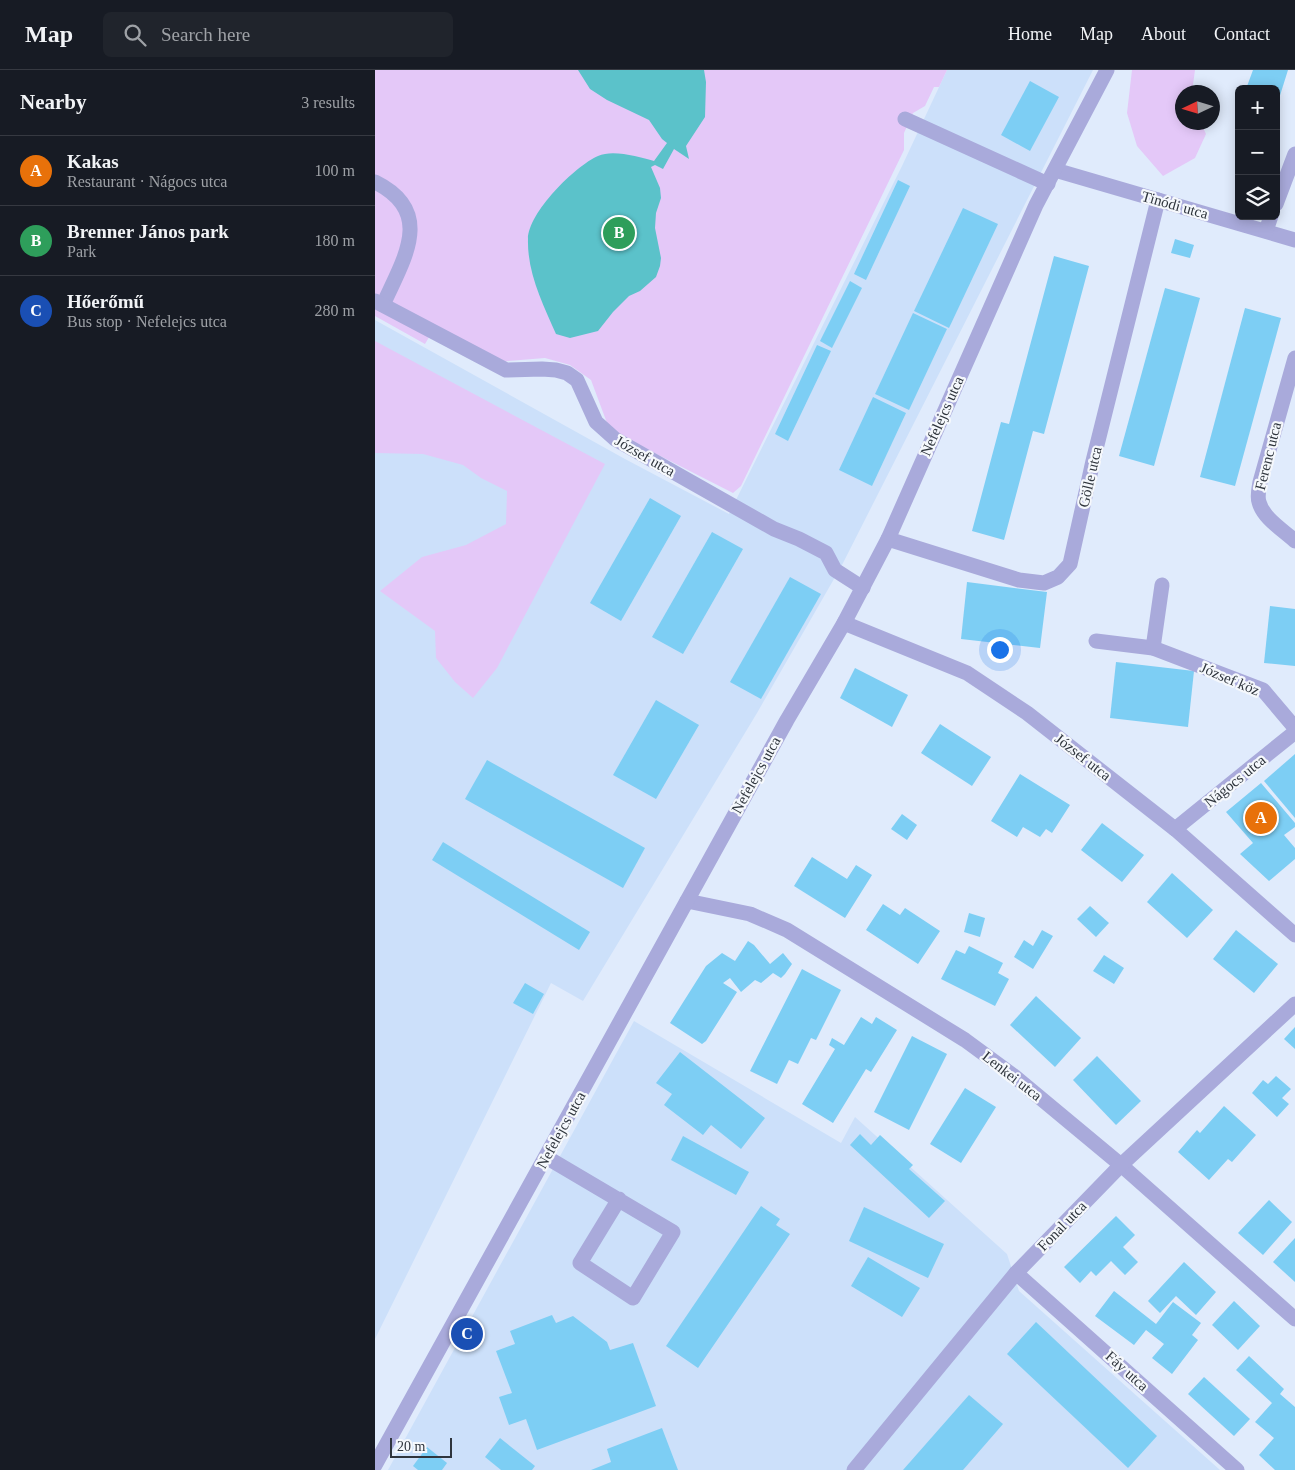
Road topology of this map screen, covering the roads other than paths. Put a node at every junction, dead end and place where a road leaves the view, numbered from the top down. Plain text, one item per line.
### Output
1 (1107, 70) edge
2 (905, 119) dead end
3 (1295, 154) edge
4 (1055, 170) junction
5 (375, 182) edge
6 (1048, 184) junction
7 (1280, 193) edge
8 (1158, 200) junction
9 (1270, 220) edge
10 (1266, 231) junction
11 (1295, 240) edge
12 (379, 303) edge
13 (1295, 358) edge
14 (888, 539) junction
15 (1295, 541) edge
16 (1162, 585) dead end
17 (863, 588) junction
18 (844, 624) junction
19 (1096, 641) dead end
20 (1153, 648) junction
21 (1295, 728) edge
22 (1295, 732) edge
23 (1175, 829) junction
24 (687, 902) junction
25 (1295, 935) edge
26 (1295, 1004) edge
27 (546, 1157) junction
28 (1121, 1166) junction
29 (619, 1199) junction
30 (1016, 1273) junction
31 (1295, 1319) edge
32 (375, 1465) edge
33 (853, 1470) edge
34 (1237, 1470) edge

1 - 4 street, Nefelejcs utca
2 - 6 street
3 - 7 street
4 - 6 street, Nefelejcs utca
4 - 8 street, Tinódi utca
5 - 12 street, József utca
6 - 14 street, Nefelejcs utca
8 - 10 street, Tinódi utca
8 - 14 street, Gölle utca
9 - 10 street
10 - 11 street, Tinódi utca
12 - 17 street, József utca
13 - 15 street, Ferenc utca
14 - 17 street, Nefelejcs utca
16 - 20 street
17 - 18 street, Nefelejcs utca
18 - 23 street, József utca
18 - 24 street, Nefelejcs utca
19 - 20 street, József köz
20 - 21 street, József köz
22 - 23 street, Nágocs utca
23 - 25 street, József utca
24 - 27 street, Nefelejcs utca
24 - 28 street, Lenkei utca
26 - 28 street, Fonal utca
27 - 29 street
27 - 32 street, Nefelejcs utca
28 - 30 street, Fonal utca
28 - 31 street, Lenkei utca
29 - 29 street
30 - 33 street, Fonal utca
30 - 34 street, Fáy utca

